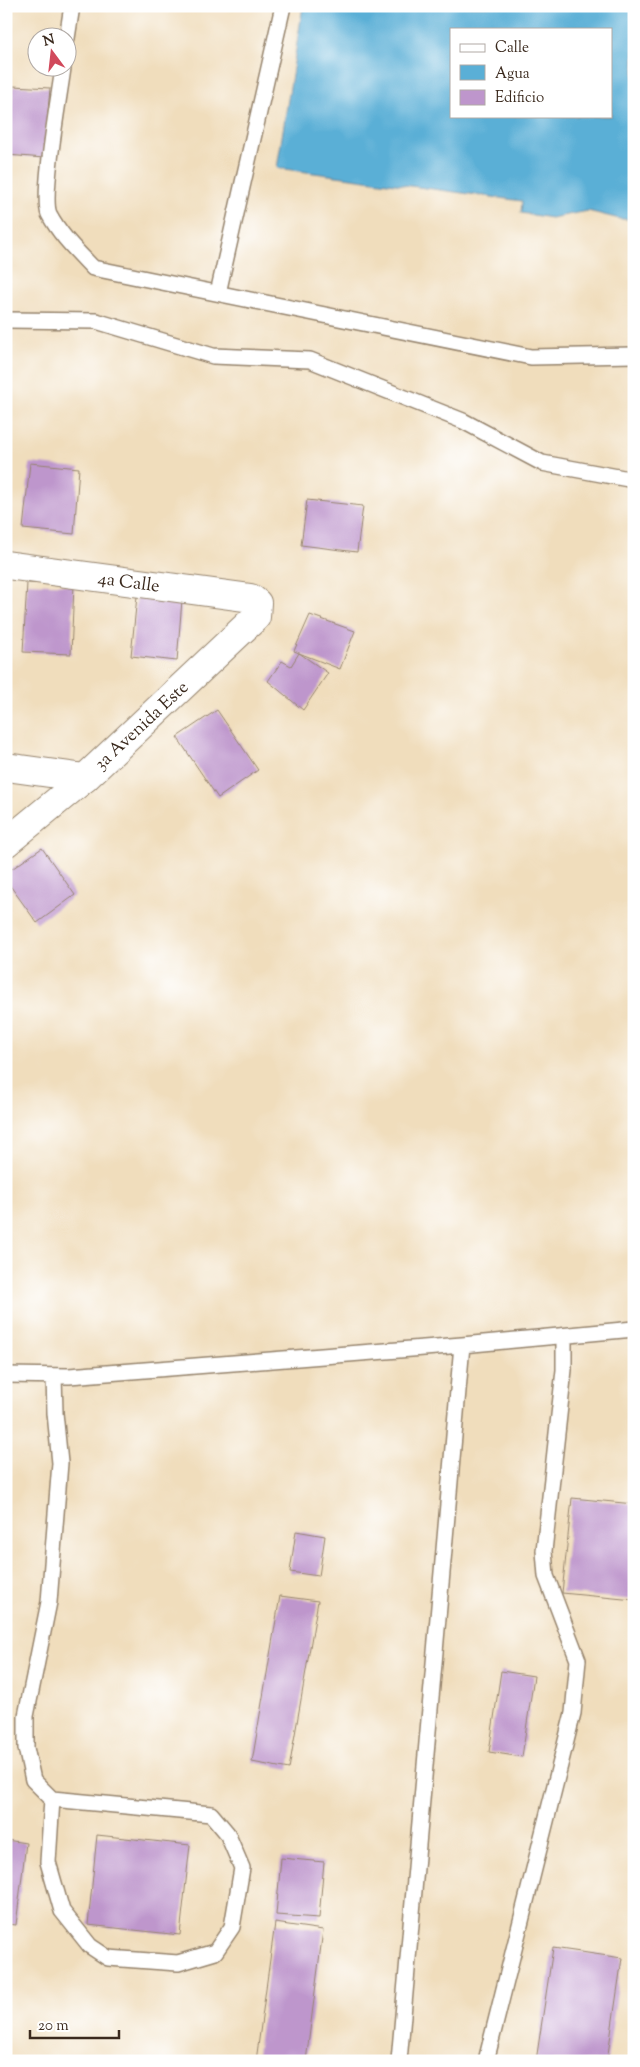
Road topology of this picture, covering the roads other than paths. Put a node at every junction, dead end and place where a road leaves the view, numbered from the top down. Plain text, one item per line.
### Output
1 (72, 6) edge
2 (283, 6) edge
3 (69, 28) edge
4 (62, 78) edge
5 (218, 293) junction
6 (6, 320) edge
7 (634, 355) edge
8 (634, 480) edge
9 (6, 565) edge
10 (251, 598) joint
11 (6, 767) edge
12 (85, 778) junction
13 (6, 843) edge
14 (634, 1329) edge
15 (564, 1336) junction
16 (462, 1346) junction
17 (6, 1375) edge
18 (54, 1376) junction
19 (52, 1799) junction
20 (399, 2061) edge
21 (486, 2061) edge

1 - 3 lane
2 - 5 lane
4 - 5 lane
5 - 7 lane
6 - 8 lane
9 - 10 street, 4a Calle
10 - 12 street, 3a Avenida Este
11 - 12 street
12 - 13 street, 3a Avenida Este
14 - 15 lane
15 - 16 lane
15 - 21 lane
16 - 18 lane
16 - 20 lane
17 - 18 lane
18 - 19 lane
19 - 19 lane

